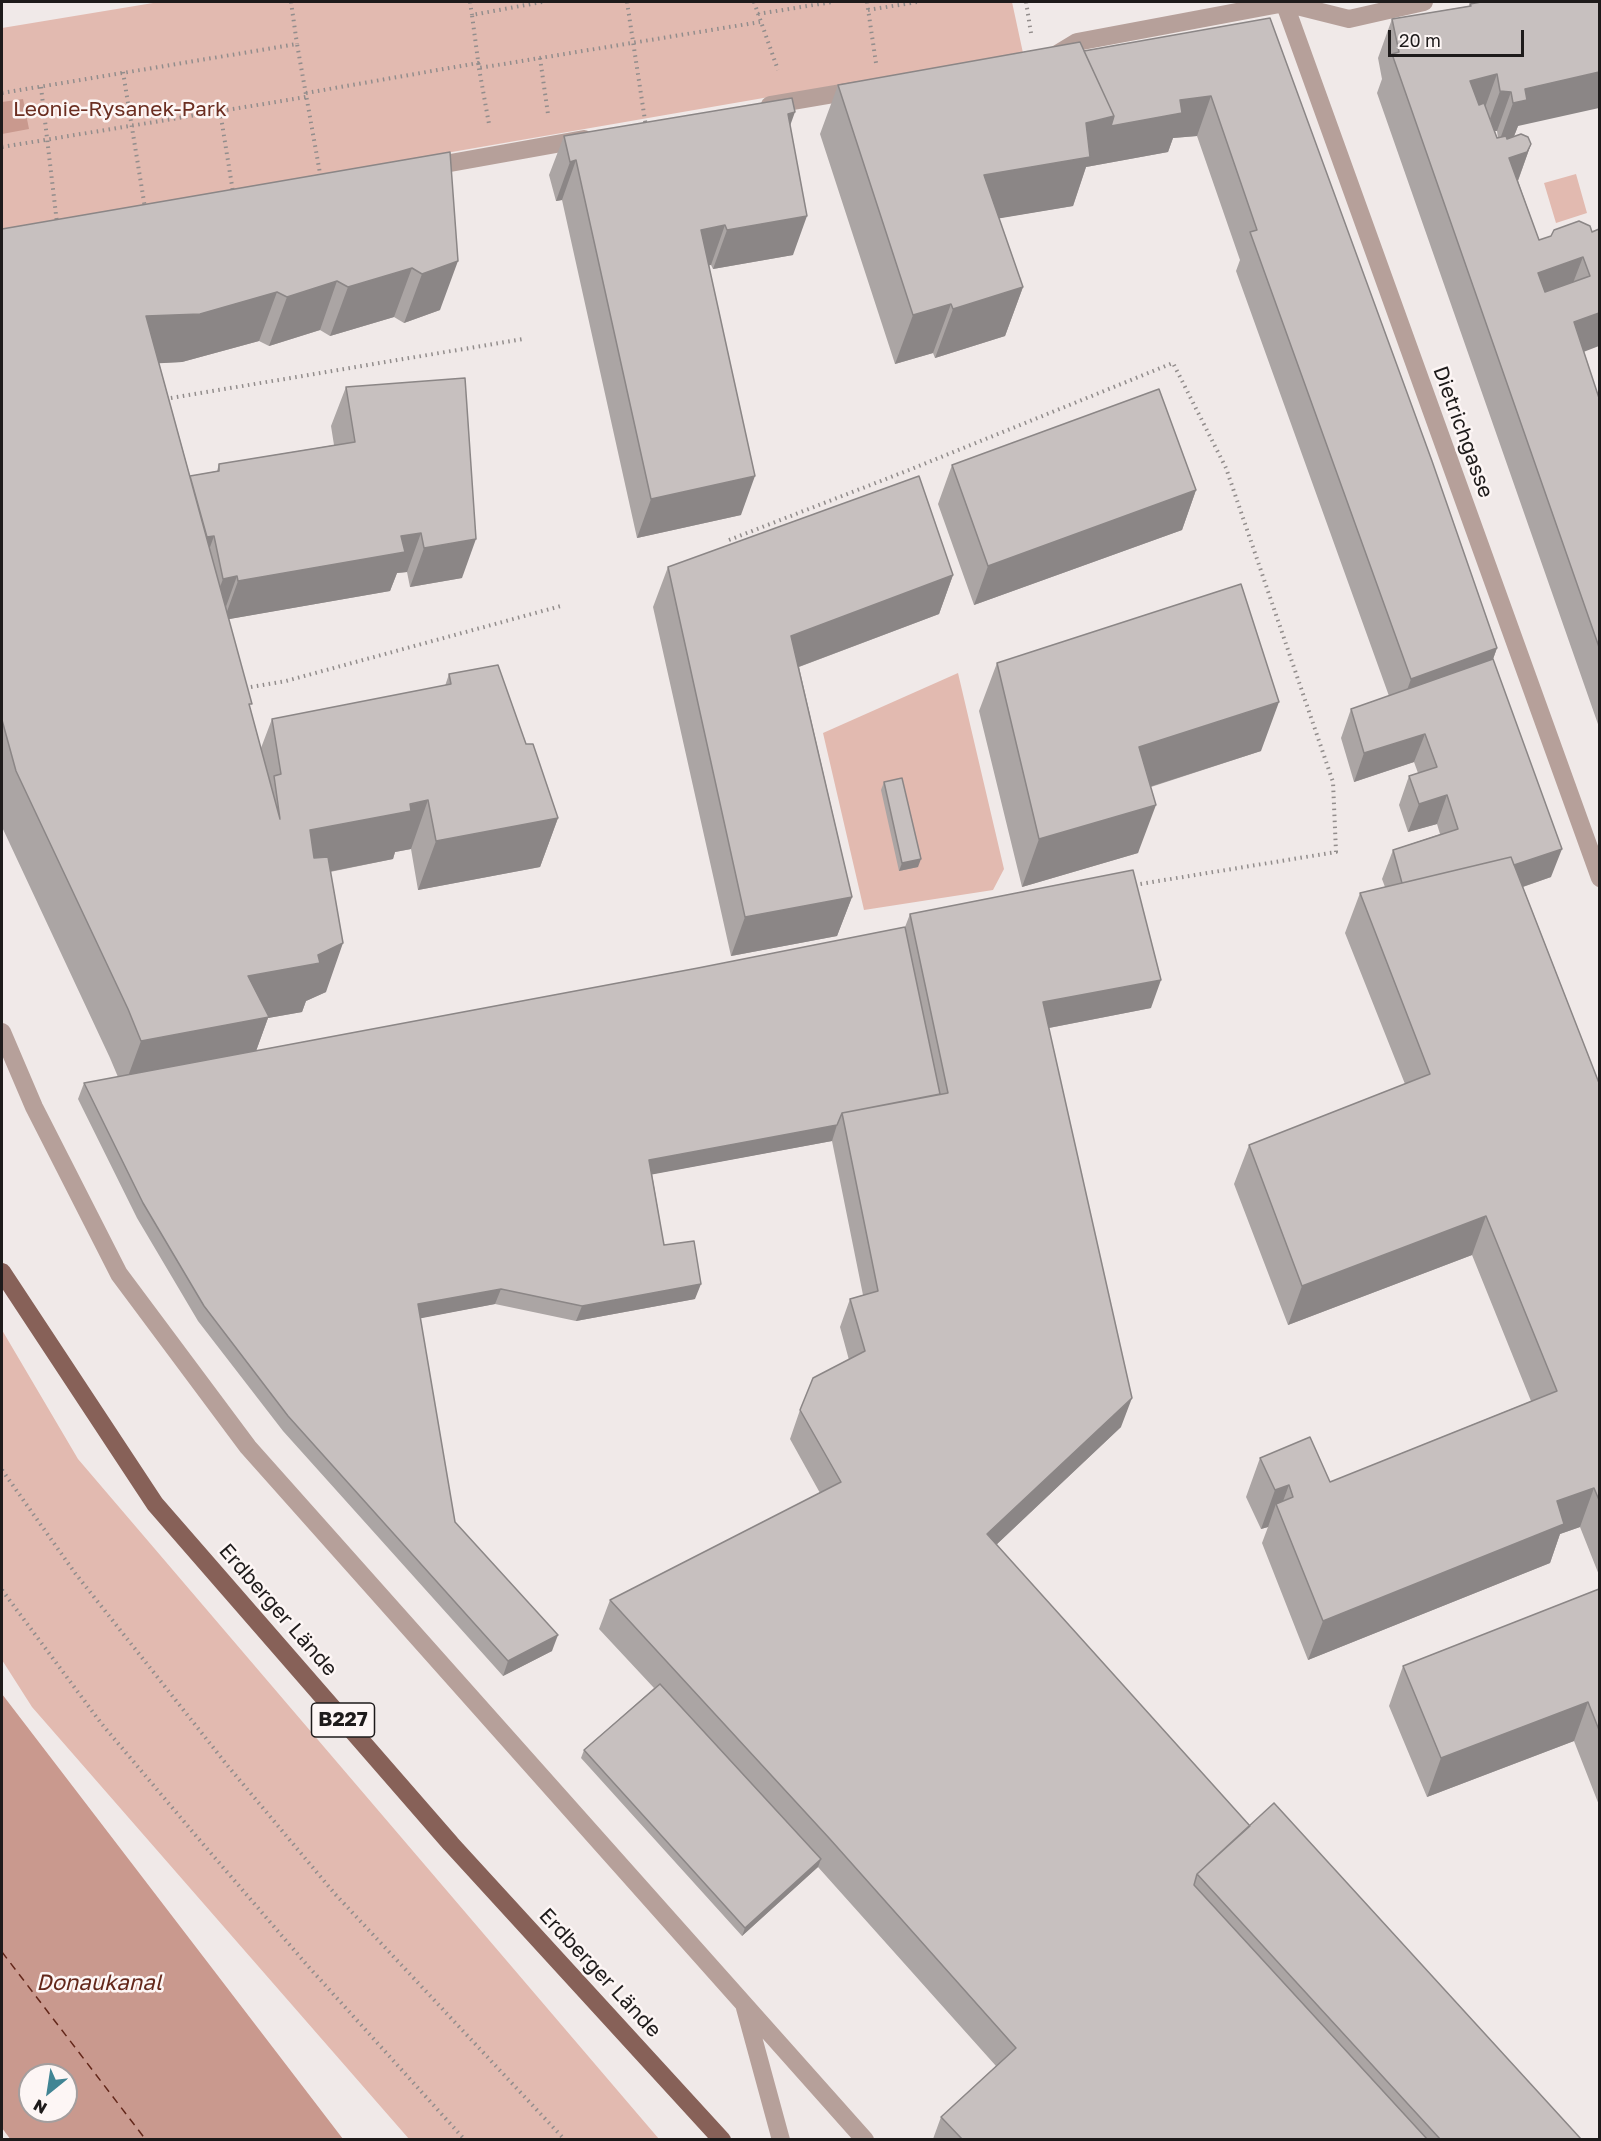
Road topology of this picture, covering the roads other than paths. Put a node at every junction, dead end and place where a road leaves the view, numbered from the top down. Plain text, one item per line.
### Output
1 (1284, 2) edge
2 (1424, 2) edge
3 (1036, 60) edge
4 (880, 87) edge
5 (756, 107) edge
6 (646, 128) edge
7 (414, 169) edge
8 (1599, 878) edge
9 (2, 1032) edge
10 (2, 1272) edge
11 (744, 2004) junction
12 (722, 2139) edge
13 (781, 2139) edge
14 (865, 2139) edge

1 - 2 street
1 - 3 street
1 - 8 street, Dietrichgasse
4 - 5 street
6 - 7 street
9 - 11 street
10 - 12 main road, Erdberger Lände / B227
11 - 13 street
11 - 14 street

